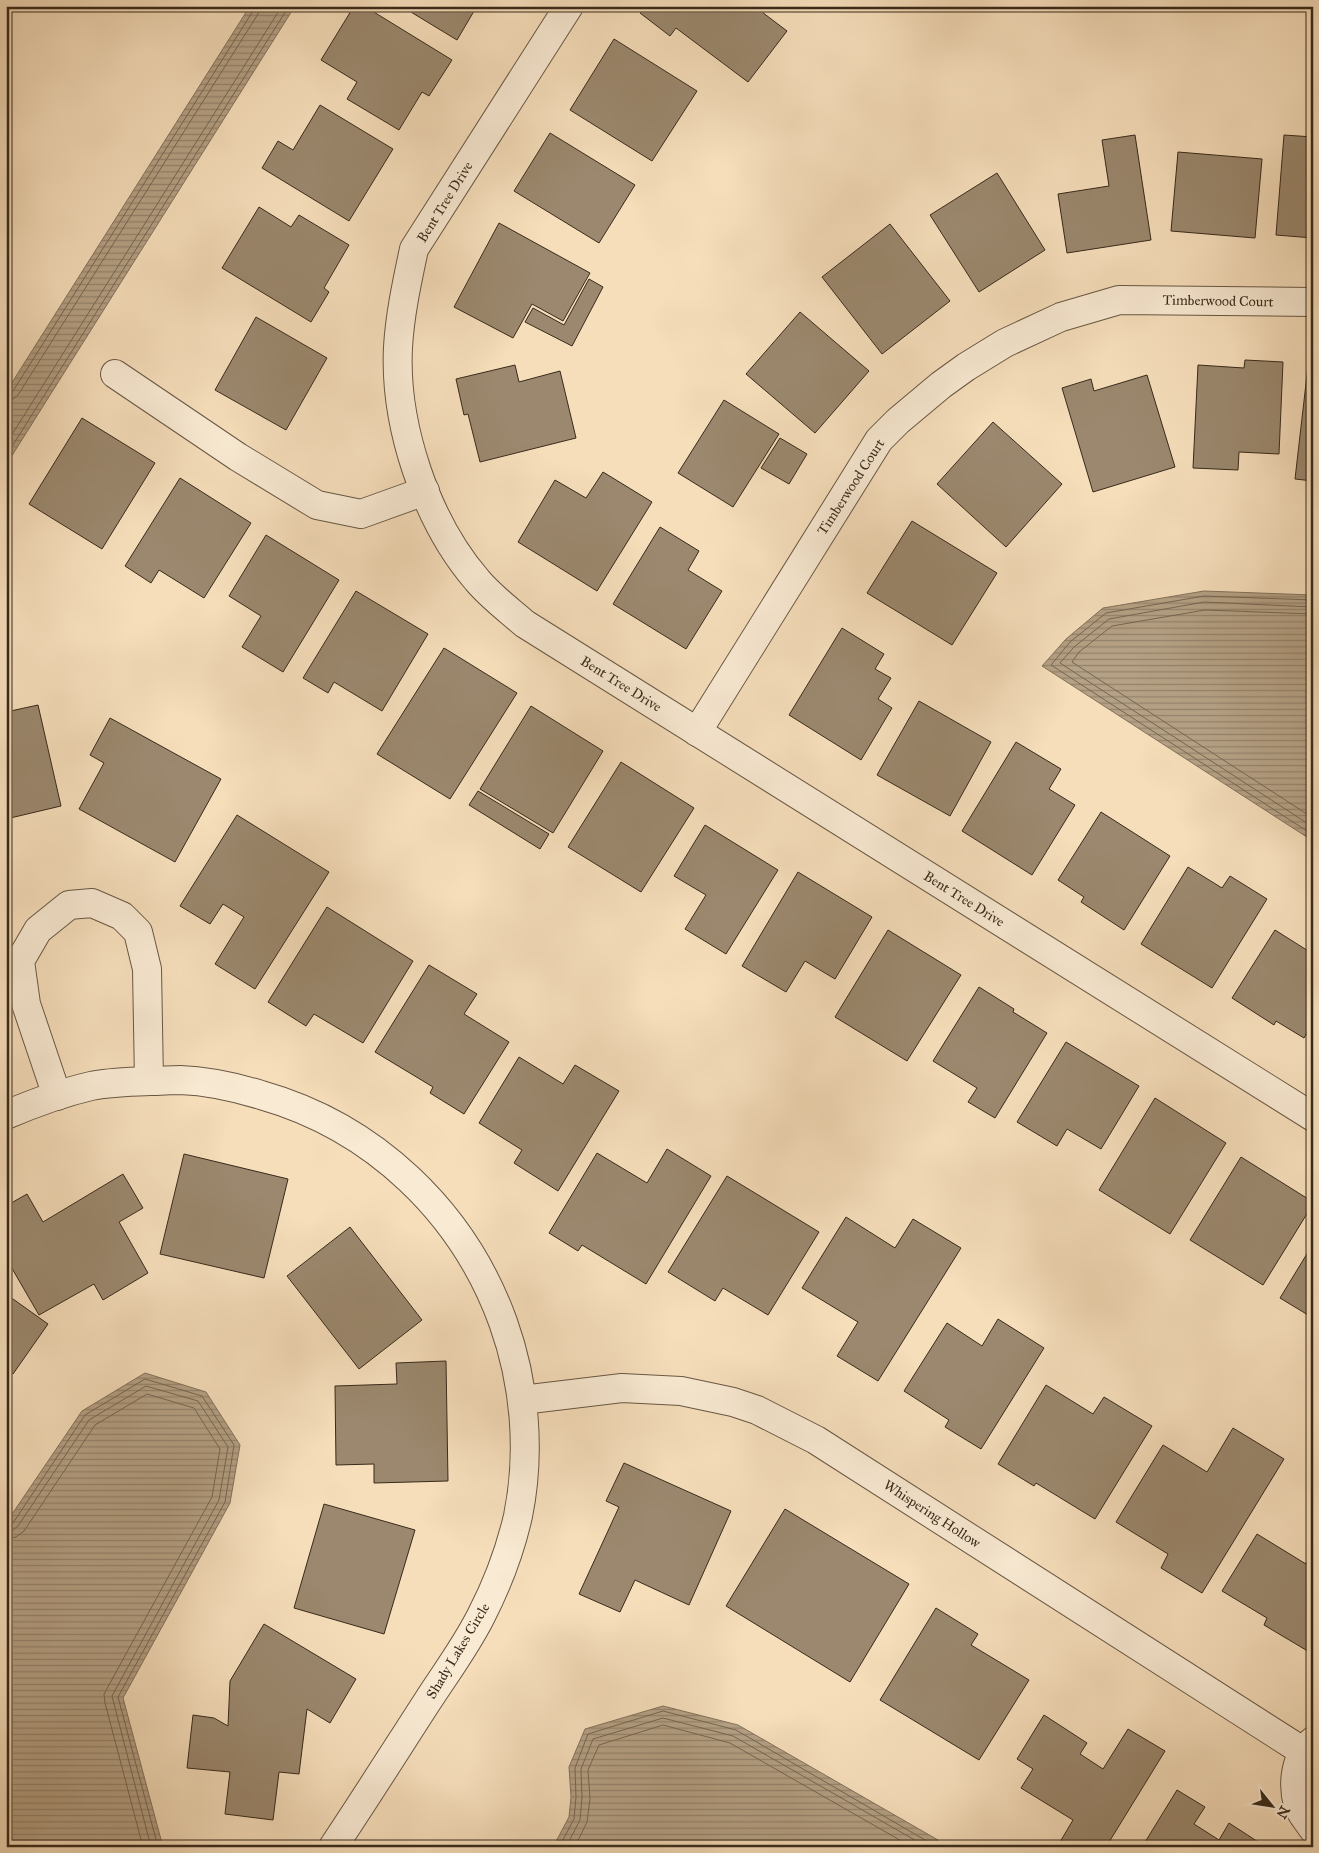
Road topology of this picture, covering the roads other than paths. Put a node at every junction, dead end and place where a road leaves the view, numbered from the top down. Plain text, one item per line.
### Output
1 (569, 6) edge
2 (1313, 302) edge
3 (115, 374) dead end
4 (425, 491) junction
5 (697, 732) junction
6 (149, 1081) junction
7 (57, 1096) junction
8 (6, 1115) edge
9 (1313, 1117) edge
10 (522, 1400) junction
11 (1309, 1746) edge
12 (1313, 1828) edge
13 (333, 1847) edge

1 - 4 street, Bent Tree Drive
2 - 5 street, Timberwood Court
3 - 4 street
4 - 5 street, Bent Tree Drive
5 - 9 street, Bent Tree Drive
6 - 7 street, Shady Lakes Circle
6 - 7 street
6 - 10 street, Shady Lakes Circle
7 - 8 street, Shady Lakes Circle
10 - 11 street, Whispering Hollow
10 - 13 street, Shady Lakes Circle
11 - 12 street, Whispering Hollow

